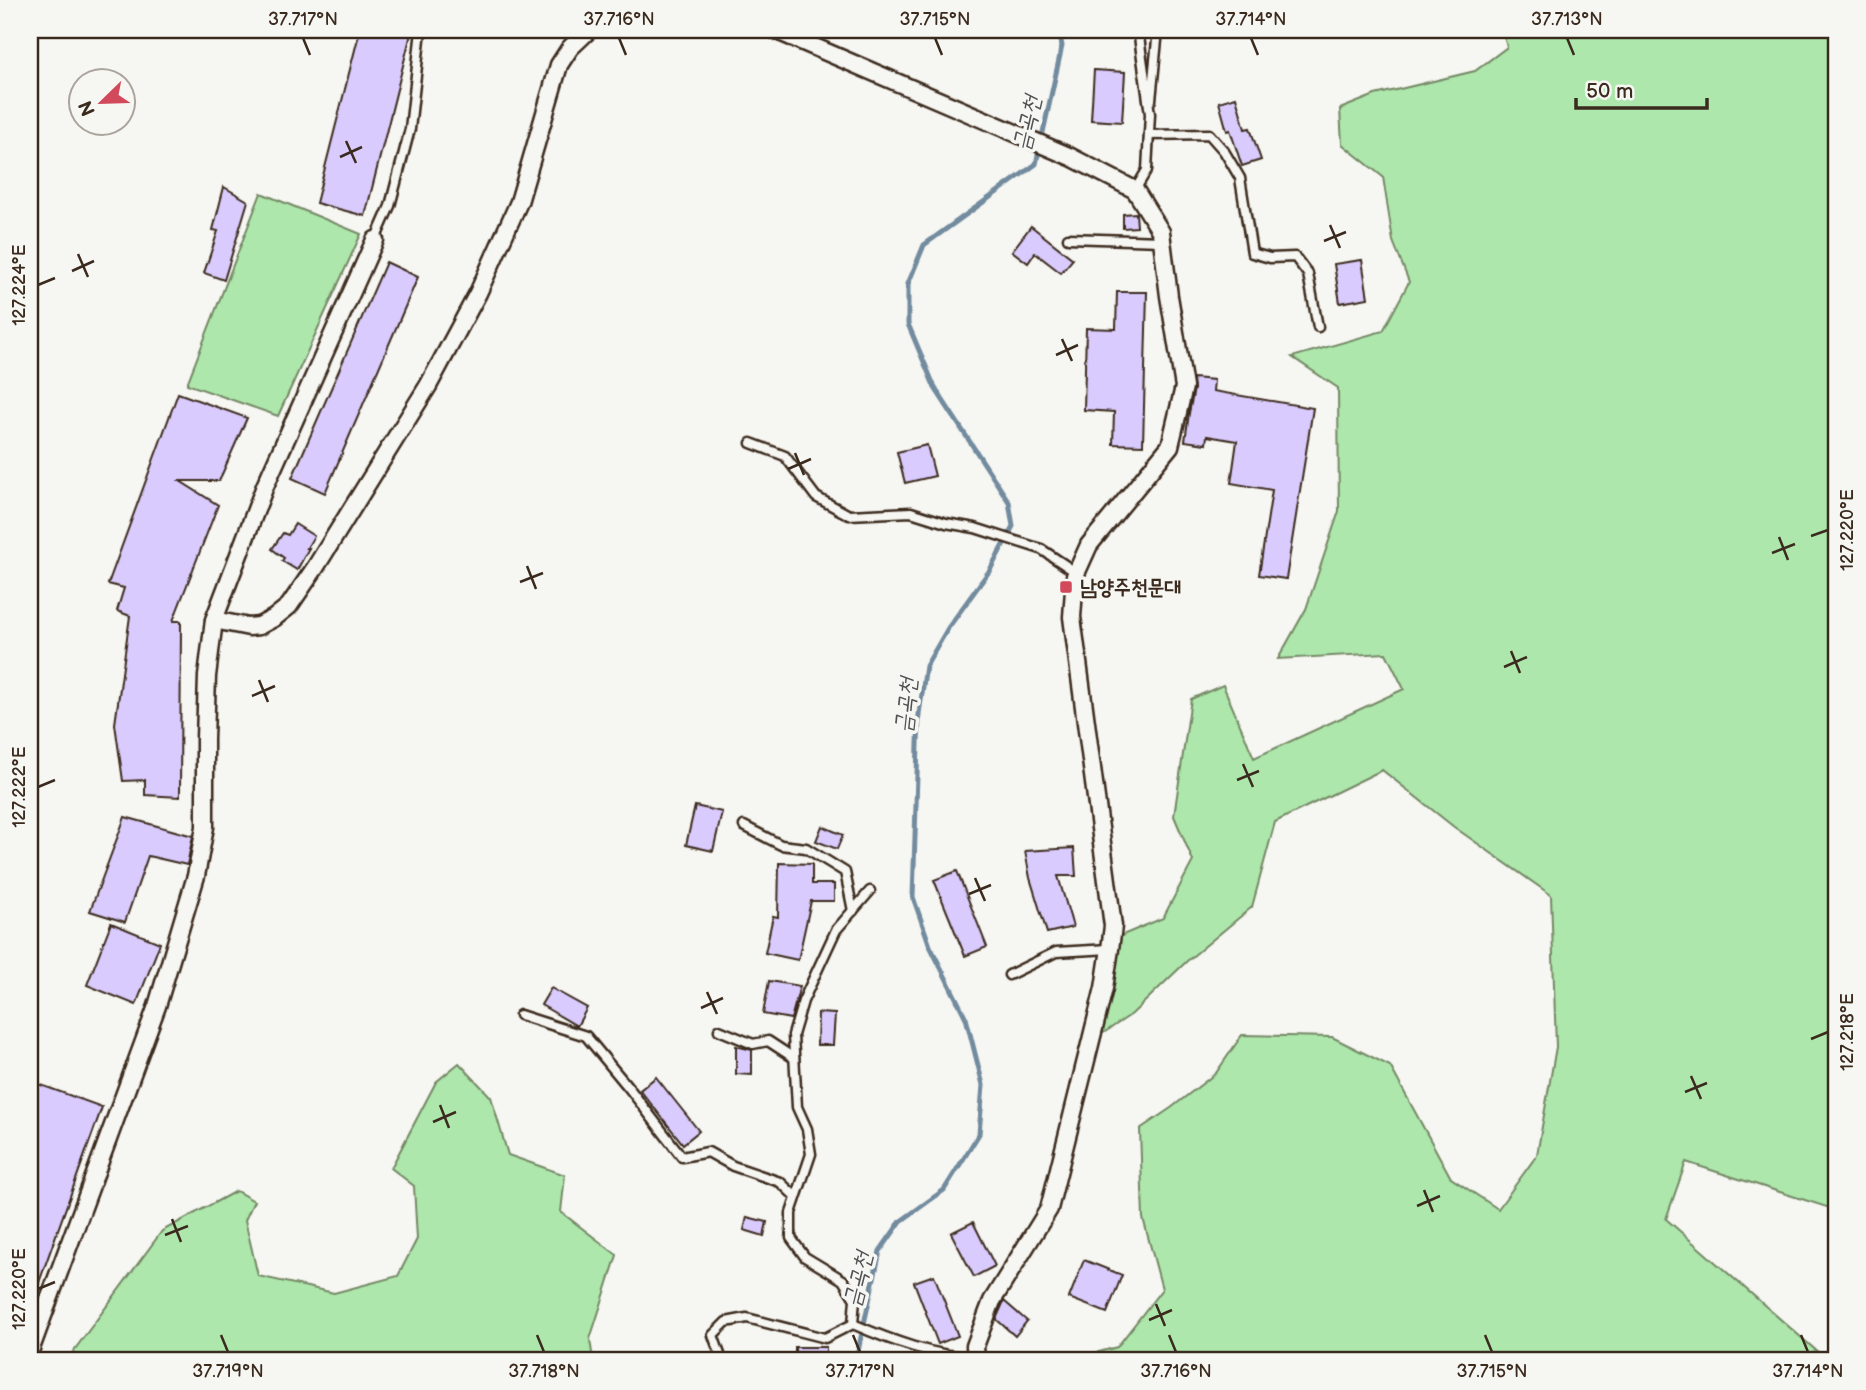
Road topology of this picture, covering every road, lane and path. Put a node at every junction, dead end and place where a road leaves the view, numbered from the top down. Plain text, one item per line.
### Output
1 (421, 30) edge
2 (589, 30) edge
3 (775, 30) edge
4 (1138, 30) edge
5 (1158, 30) edge
6 (1150, 114) junction
7 (1149, 135) junction
8 (1135, 190) junction
9 (1068, 238) dead end
10 (375, 240) joint
11 (1162, 241) junction
12 (1318, 327) dead end
13 (751, 443) dead end
14 (1077, 573) junction
15 (222, 598) junction
16 (214, 620) junction
17 (246, 626) junction
18 (744, 826) dead end
19 (870, 891) dead end
20 (853, 911) junction
21 (1110, 949) junction
22 (1009, 975) dead end
23 (520, 1015) dead end
24 (719, 1030) dead end
25 (794, 1058) junction
26 (796, 1197) junction
27 (853, 1324) junction
28 (30, 1351) edge
29 (976, 1359) edge
30 (722, 1360) edge

1 - 10 lane
2 - 17 street
3 - 8 street
4 - 6 lane
5 - 6 lane
6 - 7 lane
7 - 8 lane
7 - 12 lane
8 - 11 street
9 - 11 lane
10 - 15 street
11 - 14 street
13 - 14 lane
14 - 21 street
15 - 16 street
15 - 17 lane
16 - 17 street
16 - 28 street
18 - 20 lane
19 - 20 lane
20 - 25 lane
21 - 22 lane
21 - 29 street
23 - 26 lane
24 - 25 lane
25 - 26 lane
26 - 27 lane
27 - 29 lane
27 - 30 lane

